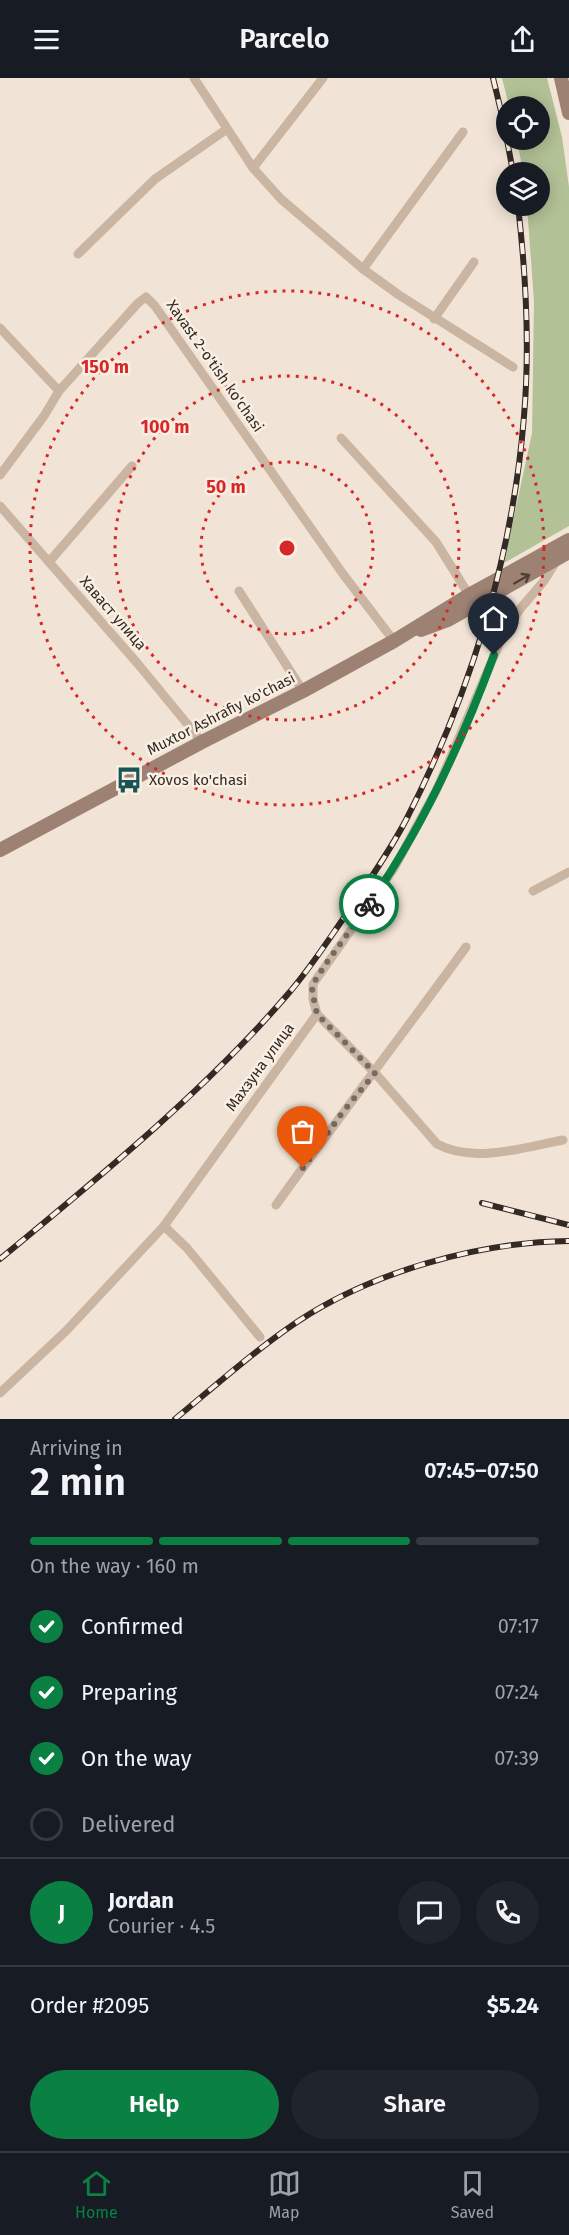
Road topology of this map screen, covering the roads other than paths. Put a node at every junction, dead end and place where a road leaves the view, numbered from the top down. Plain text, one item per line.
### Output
1 (194, 78) edge
2 (209, 78) edge
3 (323, 78) edge
4 (561, 78) edge
5 (201, 87) junction
6 (569, 112) edge
7 (227, 129) junction
8 (464, 132) dead end
9 (253, 168) junction
10 (78, 254) dead end
11 (474, 262) dead end
12 (363, 269) junction
13 (434, 319) junction
14 (0, 328) edge
15 (513, 367) dead end
16 (60, 391) junction
17 (341, 438) dead end
18 (132, 466) dead end
19 (0, 475) edge
20 (0, 506) edge
21 (569, 540) edge
22 (563, 556) edge
23 (49, 562) junction
24 (239, 591) dead end
25 (469, 595) junction
26 (394, 641) junction
27 (303, 691) junction
28 (202, 742) junction
29 (0, 850) edge
30 (569, 872) edge
31 (533, 891) dead end
32 (466, 947) dead end
33 (317, 1014) junction
34 (375, 1073) junction
35 (563, 1140) dead end
36 (276, 1205) dead end
37 (164, 1226) junction
38 (260, 1337) dead end
39 (0, 1393) edge

1 - 5 street
2 - 5 street
3 - 9 street
4 - 6 main road
5 - 7 street
7 - 9 street
7 - 10 street
8 - 12 street
9 - 12 street
11 - 13 street
12 - 13 street
13 - 15 street
14 - 16 street
16 - 19 street, Xavast 2-o'tish ko'chasi
16 - 26 street, Xavast 2-o'tish ko'chasi
17 - 25 street
18 - 23 street
20 - 23 street, Хаваст улица
21 - 25 main road, Muxtor Ashrafiy ko'chasi
26 -> 22 main road, Muxtor Ashrafiy ko'chasi
22 - 33 street
23 - 28 street, Хаваст улица
24 - 27 street
25 - 26 main road, Muxtor Ashrafiy ko'chasi
26 - 27 main road, Muxtor Ashrafiy ko'chasi
27 - 28 main road, Muxtor Ashrafiy ko'chasi
28 - 29 main road, Muxtor Ashrafiy ko'chasi
30 - 31 street
32 - 34 street
33 - 34 street
33 - 37 street, Махзуна улица
34 - 35 street
34 - 36 street
37 - 38 street
37 - 39 street, Махзуна улица

